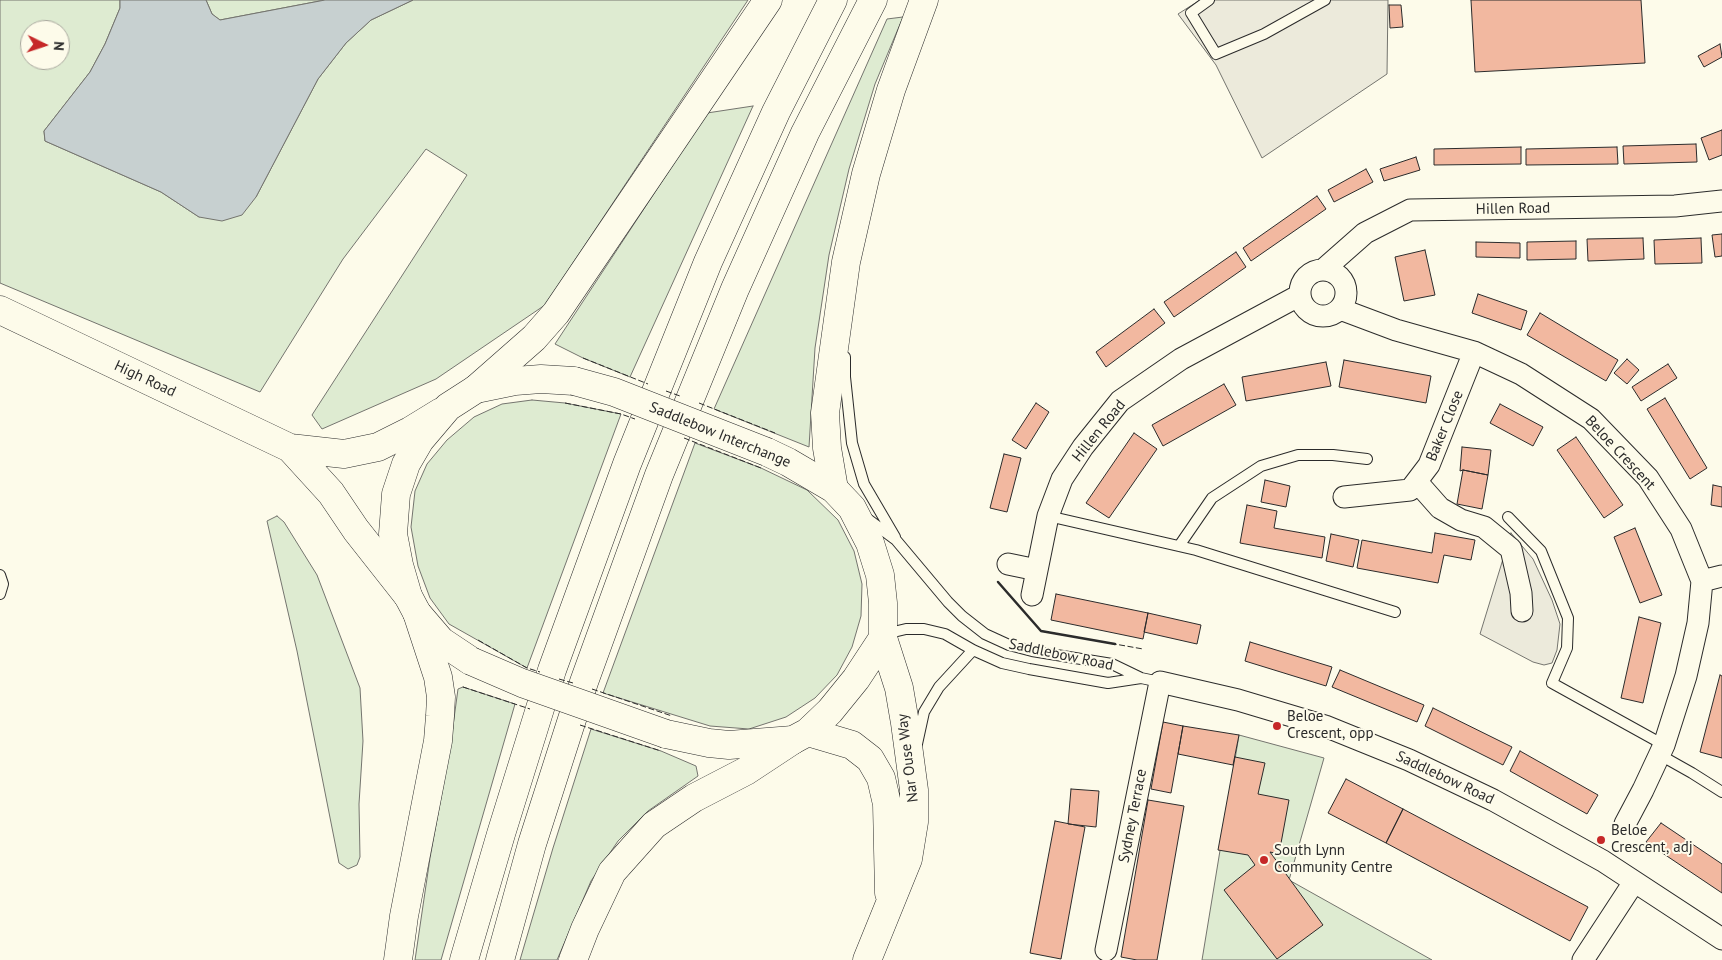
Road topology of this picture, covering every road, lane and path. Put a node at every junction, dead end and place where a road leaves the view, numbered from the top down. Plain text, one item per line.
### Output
1 (768, 0) edge
2 (832, 0) edge
3 (872, 0) edge
4 (924, 0) edge
5 (1210, 0) edge
6 (1325, 0) edge
7 (1722, 201) edge
8 (846, 262) junction
9 (1323, 270) junction
10 (1300, 295) junction
11 (1340, 309) junction
12 (0, 310) edge
13 (1474, 352) junction
14 (476, 389) junction
15 (448, 407) junction
16 (279, 442) junction
17 (1367, 459) dead end
18 (1417, 482) junction
19 (1344, 497) dead end
20 (843, 498) junction
21 (1048, 516) junction
22 (1508, 517) dead end
23 (896, 540) junction
24 (1180, 546) junction
25 (1008, 564) dead end
26 (1037, 570) junction
27 (0, 575) edge
28 (1712, 579) edge
29 (0, 594) edge
30 (1032, 595) dead end
31 (413, 604) junction
32 (1522, 611) dead end
33 (1394, 612) dead end
34 (883, 636) junction
35 (973, 650) junction
36 (1150, 680) junction
37 (801, 736) junction
38 (1662, 750) junction
39 (911, 768) junction
40 (1722, 792) edge
41 (1625, 824) dead end
42 (1634, 882) junction
43 (889, 908) junction
44 (1722, 939) edge
45 (1106, 950) dead end
46 (398, 960) edge
47 (464, 960) edge
48 (500, 960) edge
49 (573, 960) edge
50 (867, 960) edge
51 (1583, 960) edge

1 - 14 main road
2 - 47 main road
3 - 48 main road
4 - 8 main road
5 - 6 lane
7 - 9 street, Hillen Road
8 - 20 main road
8 - 23 lane
9 - 10 street, Hillen Road
9 - 11 street
10 - 11 street
10 - 21 street, Hillen Road
11 - 13 street, Beloe Crescent
12 - 16 main road, High Road
13 - 18 street, Baker Close
13 - 28 street, Beloe Crescent
14 - 15 main road, Saddlebow Interchange
14 - 20 main road, Saddlebow Interchange, bridge
15 - 16 main road, High Road
15 - 31 main road, Saddlebow Interchange
16 - 31 main road, High Road
17 - 24 lane
18 - 19 street, Baker Close
18 - 32 street
20 - 23 lane, Saddlebow Road
20 - 34 main road
21 - 24 lane
21 - 26 street, Hillen Road
22 - 38 lane
23 - 36 lane, Saddlebow Road
24 - 33 lane
25 - 26 street
26 - 30 street, Hillen Road
27 - 29 lane
28 - 38 street, Beloe Crescent
31 - 37 main road, Saddlebow Interchange, bridge
31 - 46 main road
34 - 35 lane, Saddlebow Road
34 - 37 main road
34 - 39 main road, Nar Ouse Way
35 - 36 lane, Saddlebow Road
35 - 39 lane
36 - 42 street, Saddlebow Road
36 - 45 street, Sydney Terrace
37 - 43 main road, Nar Ouse Way
37 - 49 main road
38 - 40 lane
38 - 41 street, Beloe Crescent
39 - 43 main road, Nar Ouse Way
42 - 44 street, Saddlebow Road
42 - 51 street
43 - 50 main road, Nar Ouse Way

